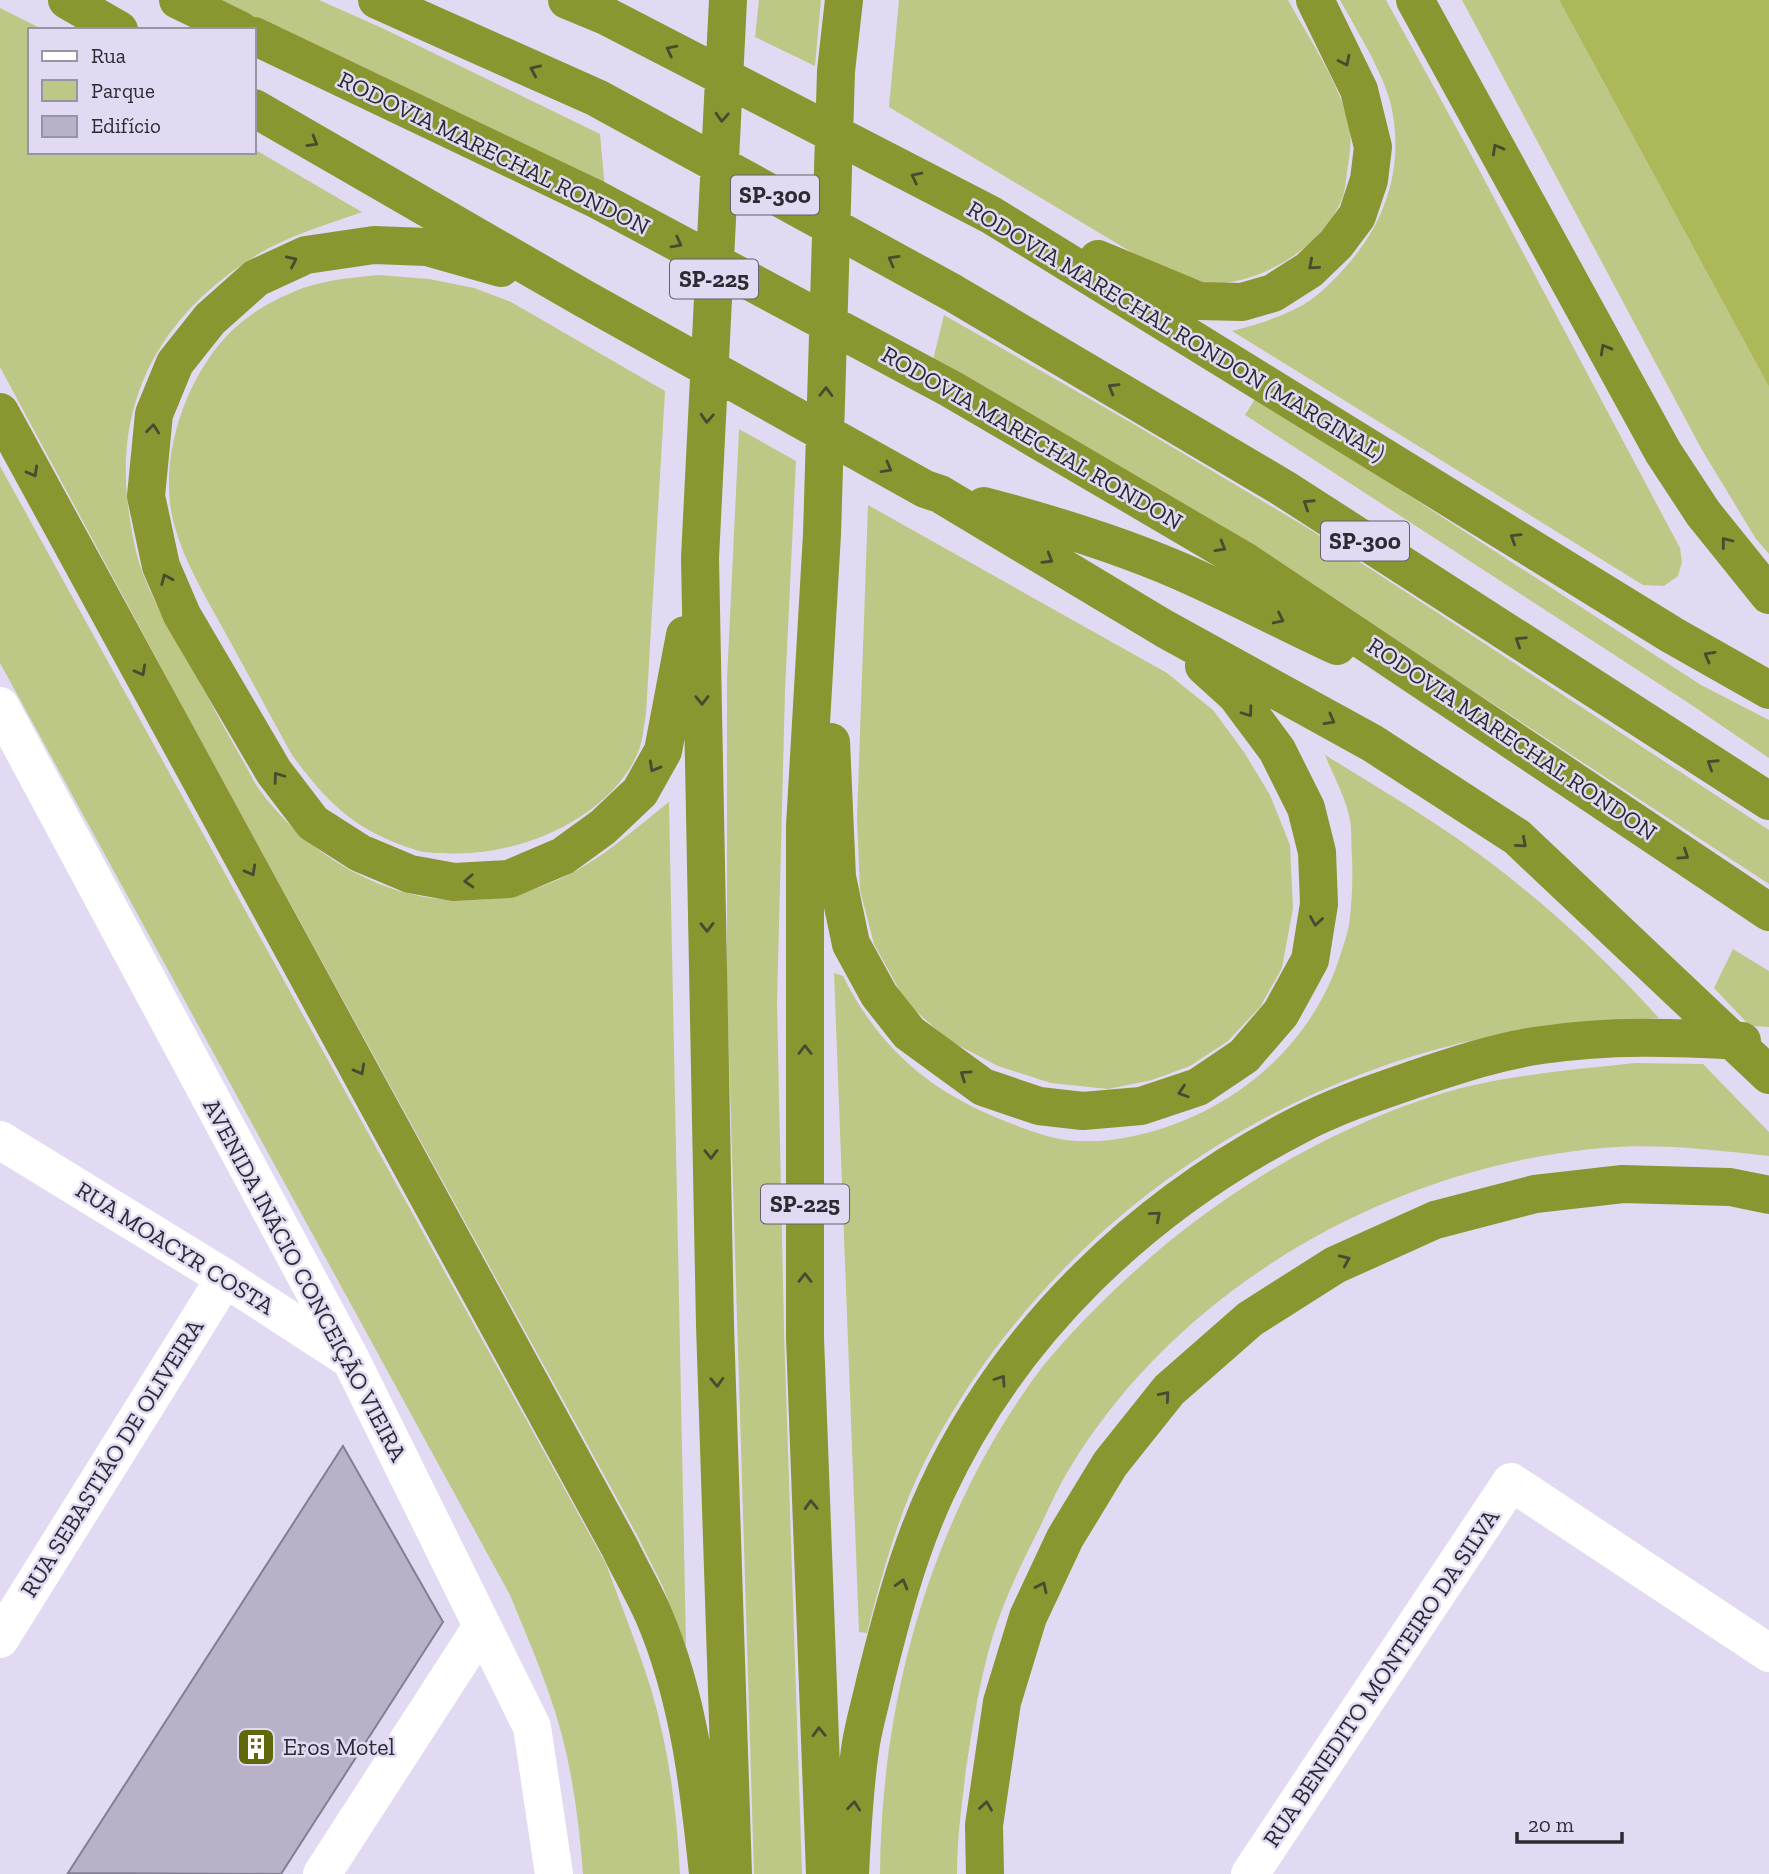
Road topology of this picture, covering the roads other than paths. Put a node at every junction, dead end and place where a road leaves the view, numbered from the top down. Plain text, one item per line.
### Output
1 (67, 0) edge
2 (178, 0) edge
3 (377, 0) edge
4 (567, 0) edge
5 (728, 0) edge
6 (844, 0) edge
7 (862, 0) edge
8 (1315, 0) edge
9 (1416, 0) edge
10 (593, 9) edge
11 (116, 28) edge
12 (236, 28) edge
13 (256, 37) edge
14 (836, 71) junction
15 (256, 109) edge
16 (984, 212) junction
17 (599, 306) junction
18 (0, 412) edge
19 (932, 492) junction
20 (822, 534) junction
21 (700, 558) junction
22 (1769, 595) edge
23 (1165, 629) junction
24 (1769, 690) edge
25 (0, 706) edge
26 (1465, 708) junction
27 (1769, 801) edge
28 (1769, 912) edge
29 (1769, 1043) edge
30 (1769, 1074) edge
31 (0, 1140) edge
32 (1769, 1195) edge
33 (225, 1278) junction
34 (350, 1359) junction
35 (481, 1628) junction
36 (0, 1639) edge
37 (1769, 1653) edge
38 (322, 1874) edge
39 (554, 1874) edge
40 (708, 1874) edge
41 (733, 1874) edge
42 (825, 1874) edge
43 (850, 1874) edge
44 (985, 1874) edge
45 (1250, 1874) edge

1 - 11 highway
2 - 12 highway
27 -> 3 highway, SP-300
4 - 10 highway, RODOVIA MARECHAL RONDON (MARGINAL)
5 -> 21 highway, SP-225
6 - 14 highway, SP-225
7 - 14 highway
8 -> 16 highway
22 -> 9 highway
16 -> 10 highway, RODOVIA MARECHAL RONDON (MARGINAL)
13 -> 26 highway, RODOVIA MARECHAL RONDON
20 -> 14 highway, SP-225
15 -> 17 highway
24 -> 16 highway, RODOVIA MARECHAL RONDON (MARGINAL)
17 -> 19 highway
21 -> 17 highway
18 -> 40 highway
19 -> 23 highway
19 -> 26 highway
23 -> 20 highway
42 -> 20 highway, SP-225
21 -> 41 highway, SP-225
23 -> 30 highway
25 - 34 street, AVENIDA INÁCIO CONCEIÇÃO VIEIRA
26 -> 28 highway, RODOVIA MARECHAL RONDON
43 -> 29 highway
31 - 33 street, RUA MOACYR COSTA
44 -> 32 highway
33 - 34 street, RUA MOACYR COSTA
33 - 36 street, RUA SEBASTIÃO DE OLIVEIRA
34 - 35 street, AVENIDA INÁCIO CONCEIÇÃO VIEIRA
35 - 38 street
35 - 39 street, AVENIDA INÁCIO CONCEIÇÃO VIEIRA
37 - 45 street, RUA BENEDITO MONTEIRO DA SILVA

